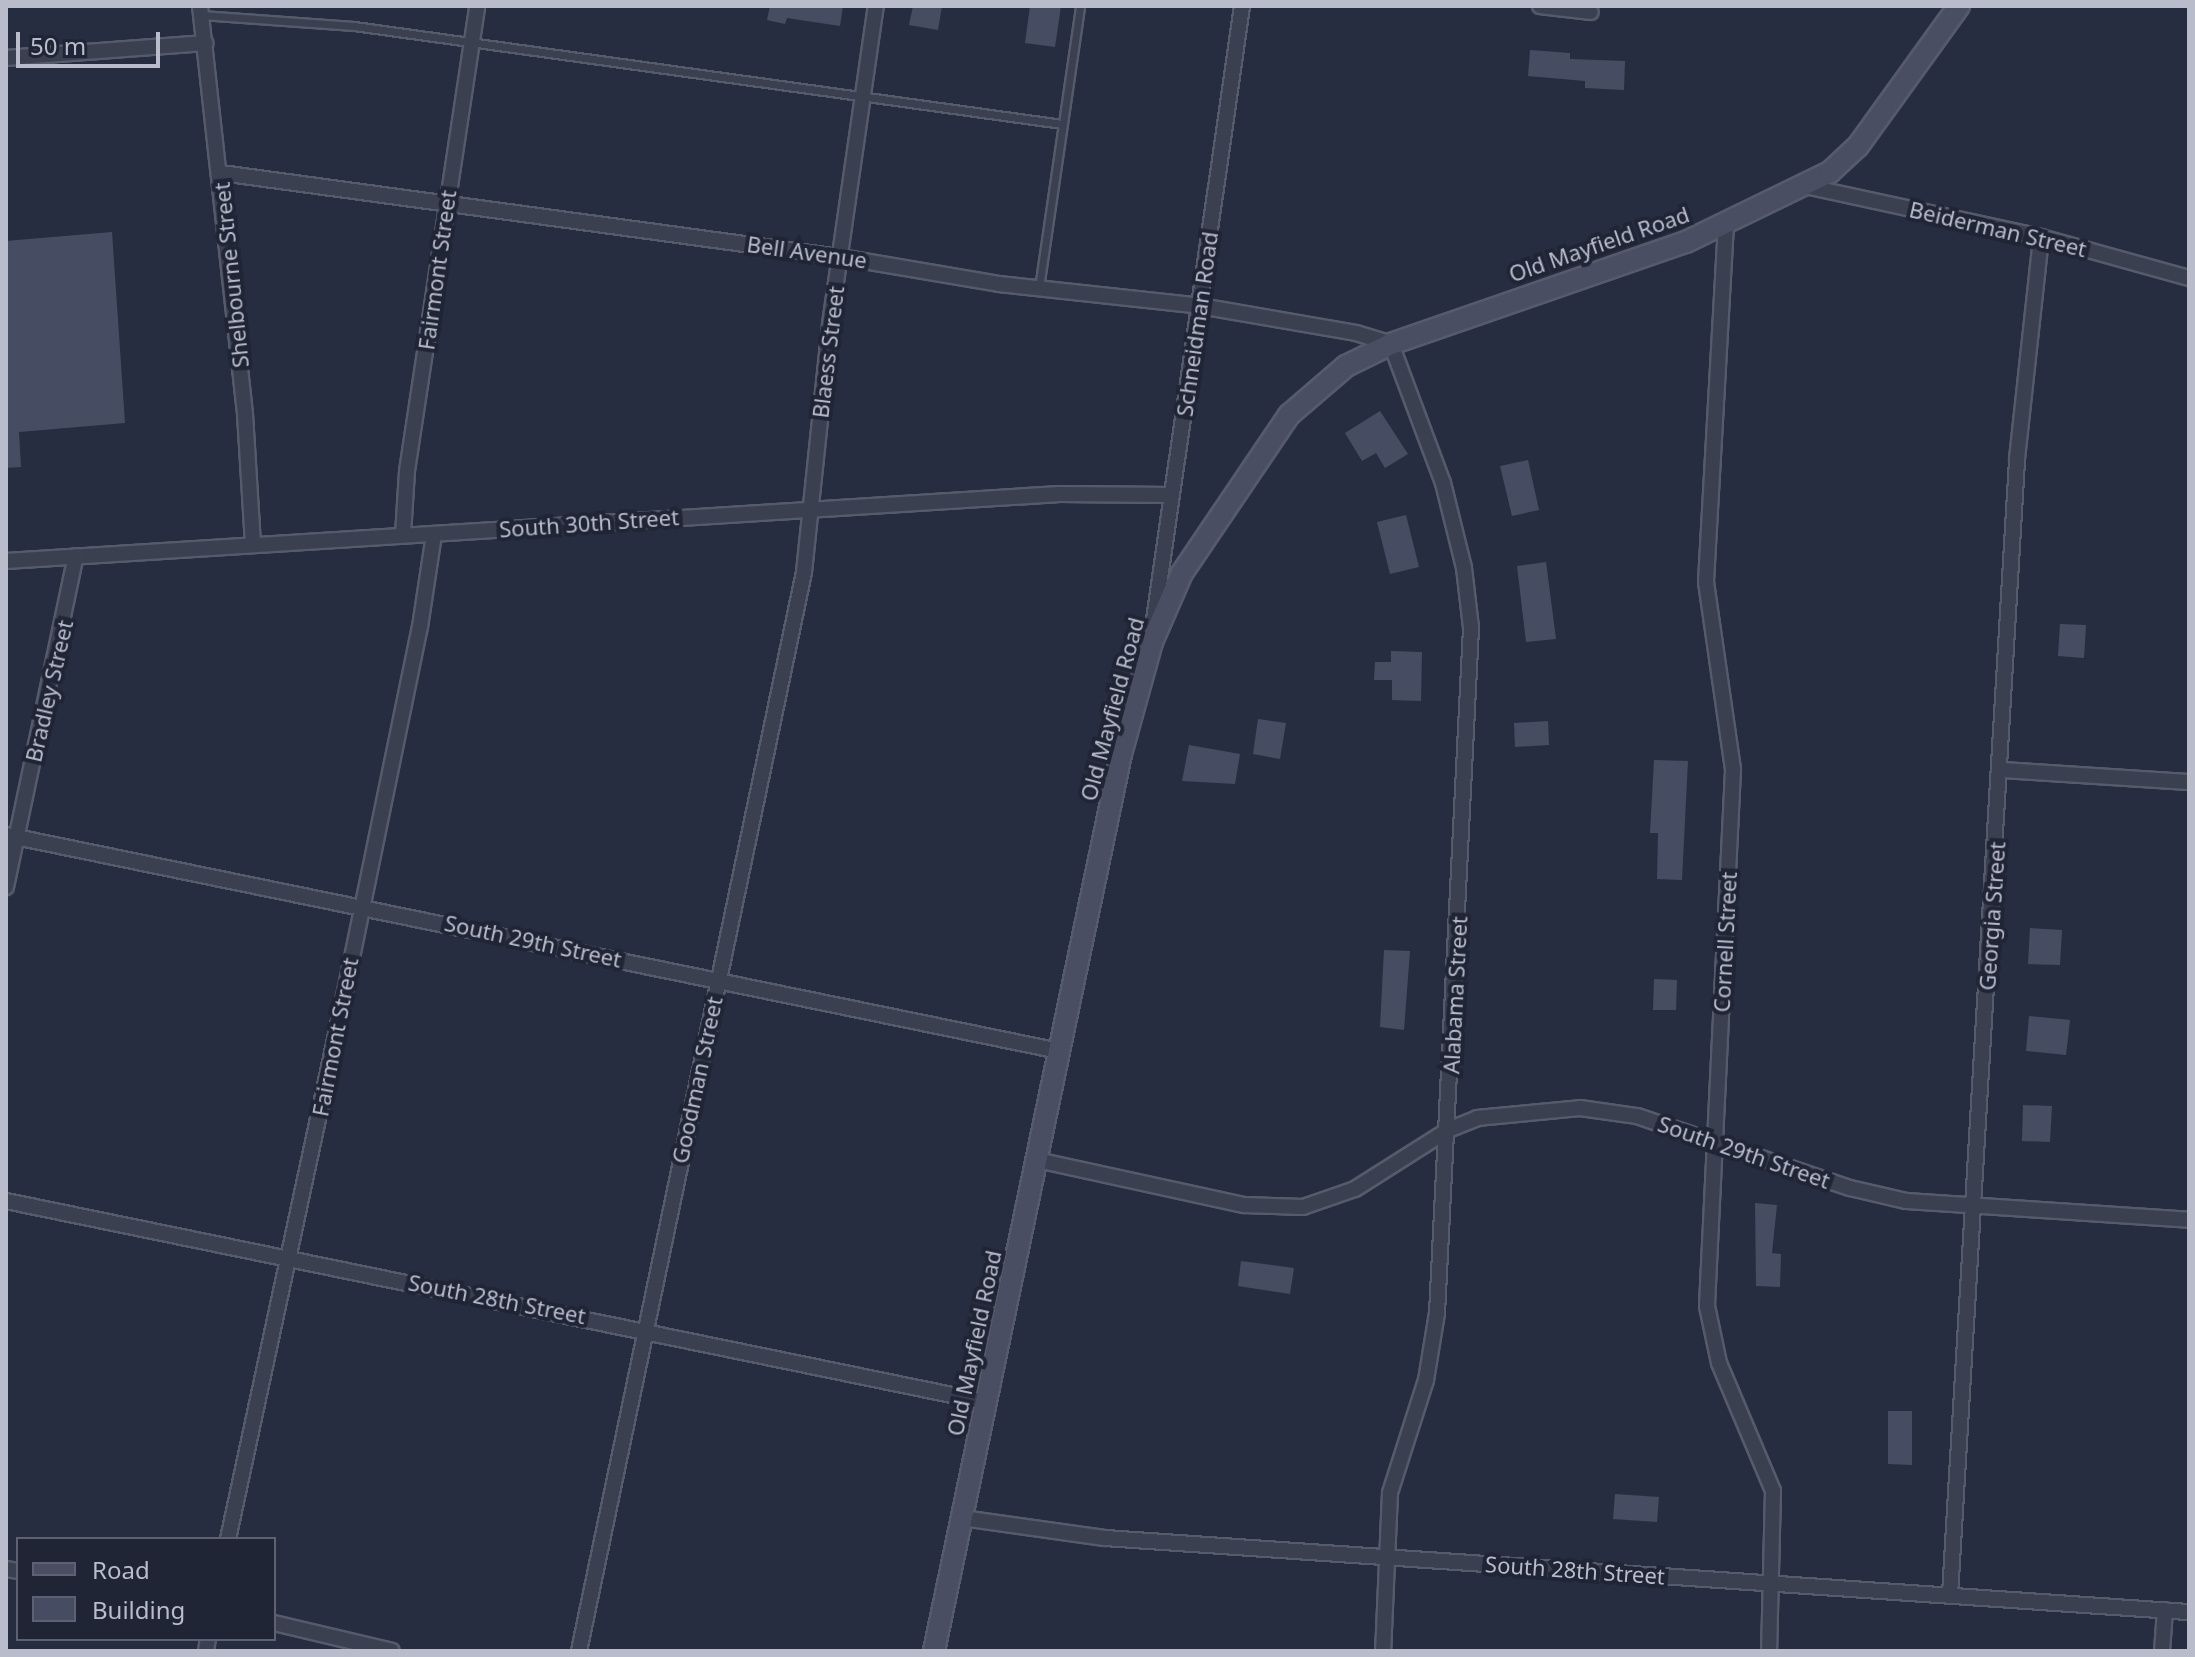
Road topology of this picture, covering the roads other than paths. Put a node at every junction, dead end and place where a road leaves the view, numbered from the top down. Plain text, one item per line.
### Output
1 (477, 6) edge
2 (876, 6) edge
3 (1080, 6) edge
4 (1242, 6) edge
5 (1540, 6) edge
6 (1959, 6) edge
7 (201, 10) edge
8 (1591, 12) dead end
9 (205, 43) junction
10 (472, 44) junction
11 (6, 58) edge
12 (863, 97) junction
13 (1062, 124) junction
14 (221, 173) junction
15 (1805, 186) junction
16 (446, 203) junction
17 (1726, 224) junction
18 (2041, 237) junction
19 (840, 257) junction
20 (2189, 278) edge
21 (1039, 288) junction
22 (1200, 306) junction
23 (1391, 344) junction
24 (1172, 495) junction
25 (813, 509) junction
26 (434, 534) junction
27 (403, 535) junction
28 (253, 545) junction
29 (76, 556) junction
30 (6, 561) edge
31 (1152, 642) junction
32 (2002, 770) junction
33 (2189, 782) edge
34 (11, 836) edge
35 (6, 887) edge
36 (361, 905) junction
37 (718, 980) junction
38 (1059, 1051) junction
39 (1448, 1130) junction
40 (1714, 1138) junction
41 (1037, 1160) junction
42 (6, 1201) edge
43 (1974, 1207) junction
44 (2189, 1220) edge
45 (290, 1257) junction
46 (646, 1329) junction
47 (986, 1402) junction
48 (962, 1518) junction
49 (228, 1537) edge
50 (1385, 1556) junction
51 (1773, 1584) junction
52 (1950, 1595) junction
53 (2165, 1610) junction
54 (2189, 1612) edge
55 (276, 1623) edge
56 (392, 1651) edge
57 (579, 1651) edge
58 (934, 1651) edge
59 (1383, 1651) edge
60 (1769, 1651) edge
61 (2162, 1651) edge

1 - 10 street, Fairmont Street
2 - 12 street, Blaess Street
3 - 13 lane
4 - 22 street, Schneidman Road
5 - 8 street
6 - 15 main road, Old Mayfield Road
7 - 9 street, Shelbourne Street
7 - 10 lane
9 - 11 street
9 - 14 street, Shelbourne Street
10 - 12 lane
10 - 16 street, Fairmont Street
12 - 13 lane
12 - 19 street, Blaess Street
13 - 21 lane
14 - 16 street, Bell Avenue
14 - 28 street, Shelbourne Street
15 - 17 main road, Old Mayfield Road
15 - 18 street, Beiderman Street
16 - 19 street, Bell Avenue
16 - 27 street, Fairmont Street
17 - 23 main road, Old Mayfield Road
17 - 40 street, Cornell Street
18 - 20 street, Beiderman Street
18 - 32 street, Georgia Street
19 - 21 street, Bell Avenue
19 - 25 street, Blaess Street
21 - 22 street, Bell Avenue
22 - 23 street, Bell Avenue
22 - 24 street, Schneidman Road
23 - 31 main road, Old Mayfield Road
23 - 39 street, Alabama Street
24 - 25 street, South 30th Street
24 - 31 street, Schneidman Road
25 - 26 street, South 30th Street
25 - 37 street, Goodman Street
26 - 27 street, South 30th Street
26 - 36 street, Fairmont Street
27 - 28 street, South 30th Street
28 - 29 street, South 30th Street
29 - 30 street, South 30th Street
29 - 34 street, Bradley Street
31 - 38 main road, Old Mayfield Road
32 - 33 street
32 - 43 street, Georgia Street
34 - 35 street, Bradley Street
34 - 36 street, South 29th Street
36 - 37 street, South 29th Street
36 - 45 street, Fairmont Street
37 - 38 street, South 29th Street
37 - 46 street, Goodman Street
38 - 41 main road, Old Mayfield Road
39 - 40 street, South 29th Street
39 - 41 street, South 29th Street
39 - 50 street, Alabama Street
40 - 43 street, South 29th Street
40 - 51 street, Cornell Street
41 - 47 main road, Old Mayfield Road
42 - 45 street, South 28th Street
43 - 44 street, South 29th Street
43 - 52 street, Georgia Street
45 - 46 street, South 28th Street
45 - 49 street, Fairmont Street
46 - 47 street, South 28th Street
46 - 57 street, Goodman Street
47 - 48 main road, Old Mayfield Road
48 - 50 street, South 28th Street
48 - 58 main road, Old Mayfield Road
50 - 51 street, South 28th Street
50 - 59 street, Alabama Street
51 - 52 street, South 28th Street
51 - 60 street, Cornell Street
52 - 53 street, South 28th Street
53 - 54 street, South 28th Street
53 - 61 street
55 - 56 street

